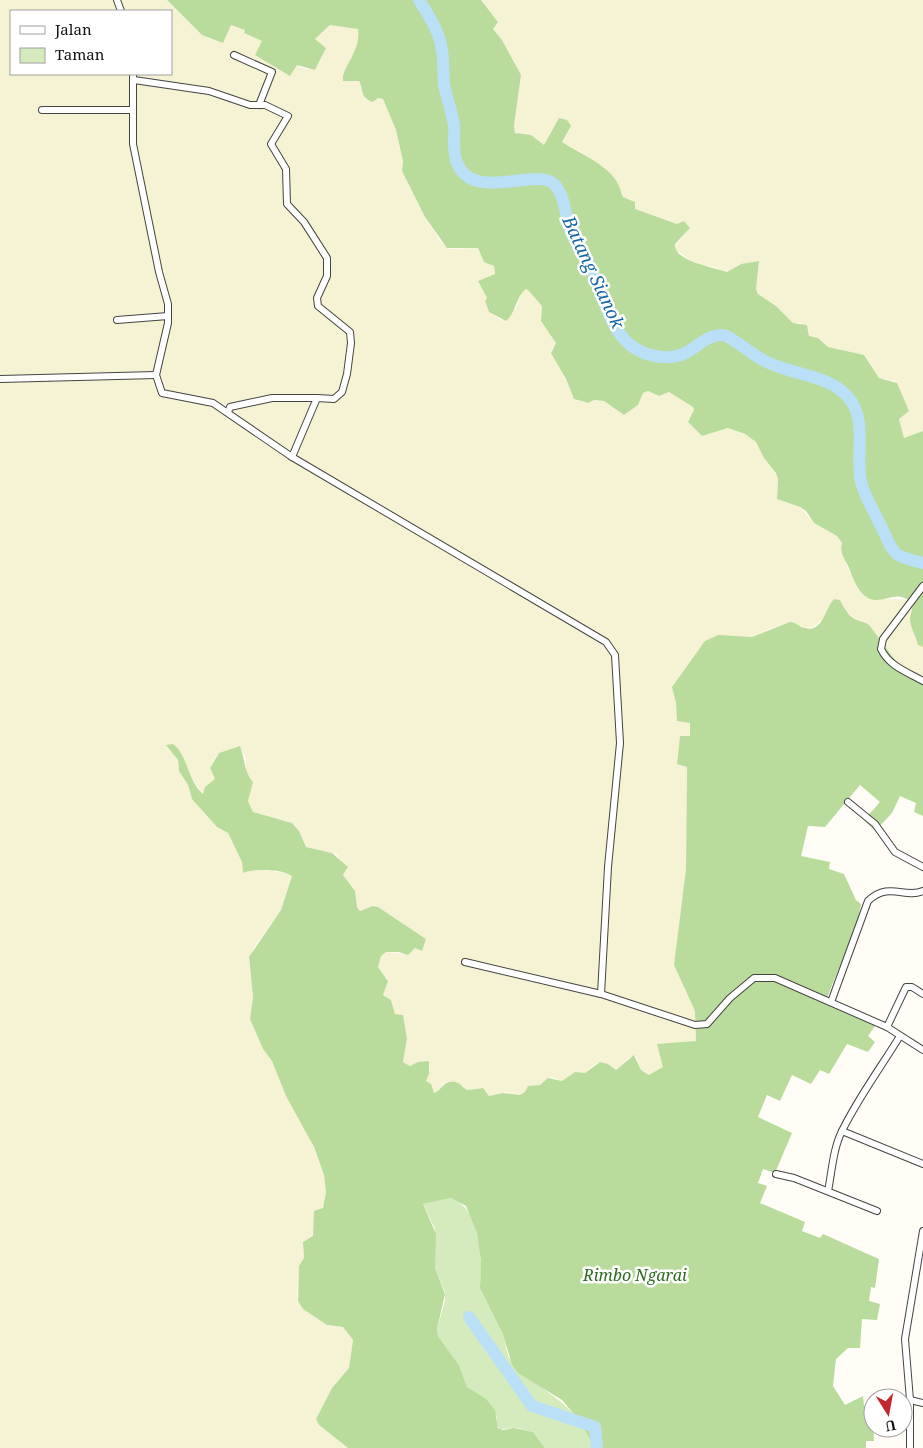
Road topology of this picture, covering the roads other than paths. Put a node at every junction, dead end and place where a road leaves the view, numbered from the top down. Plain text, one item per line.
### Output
1 (234, 55) dead end
2 (133, 77) edge
3 (259, 105) junction
4 (42, 110) dead end
5 (132, 110) junction
6 (168, 316) junction
7 (117, 320) dead end
8 (156, 374) junction
9 (0, 379) edge
10 (317, 398) junction
11 (228, 412) junction
12 (292, 457) junction
13 (923, 586) edge
14 (923, 682) edge
15 (848, 802) dead end
16 (923, 867) edge
17 (923, 891) edge
18 (465, 962) dead end
19 (601, 994) junction
20 (923, 994) edge
21 (831, 1002) junction
22 (887, 1027) junction
23 (900, 1036) junction
24 (923, 1050) edge
25 (842, 1131) junction
26 (923, 1164) edge
27 (776, 1174) dead end
28 (828, 1191) junction
29 (877, 1211) dead end
30 (923, 1230) edge
31 (909, 1388) edge

1 - 3 street
2 - 3 street
2 - 5 street
3 - 10 street
4 - 5 street
5 - 6 street
6 - 7 street
6 - 8 street
8 - 9 street
8 - 11 street
10 - 11 street
10 - 12 street
11 - 12 street
12 - 19 street
13 - 14 street
15 - 16 street
17 - 21 street
18 - 19 street
19 - 21 street
20 - 22 street
21 - 22 street
22 - 23 street
23 - 24 street
23 - 25 street
25 - 26 street
25 - 28 street
27 - 28 street
28 - 29 street
30 - 31 street

